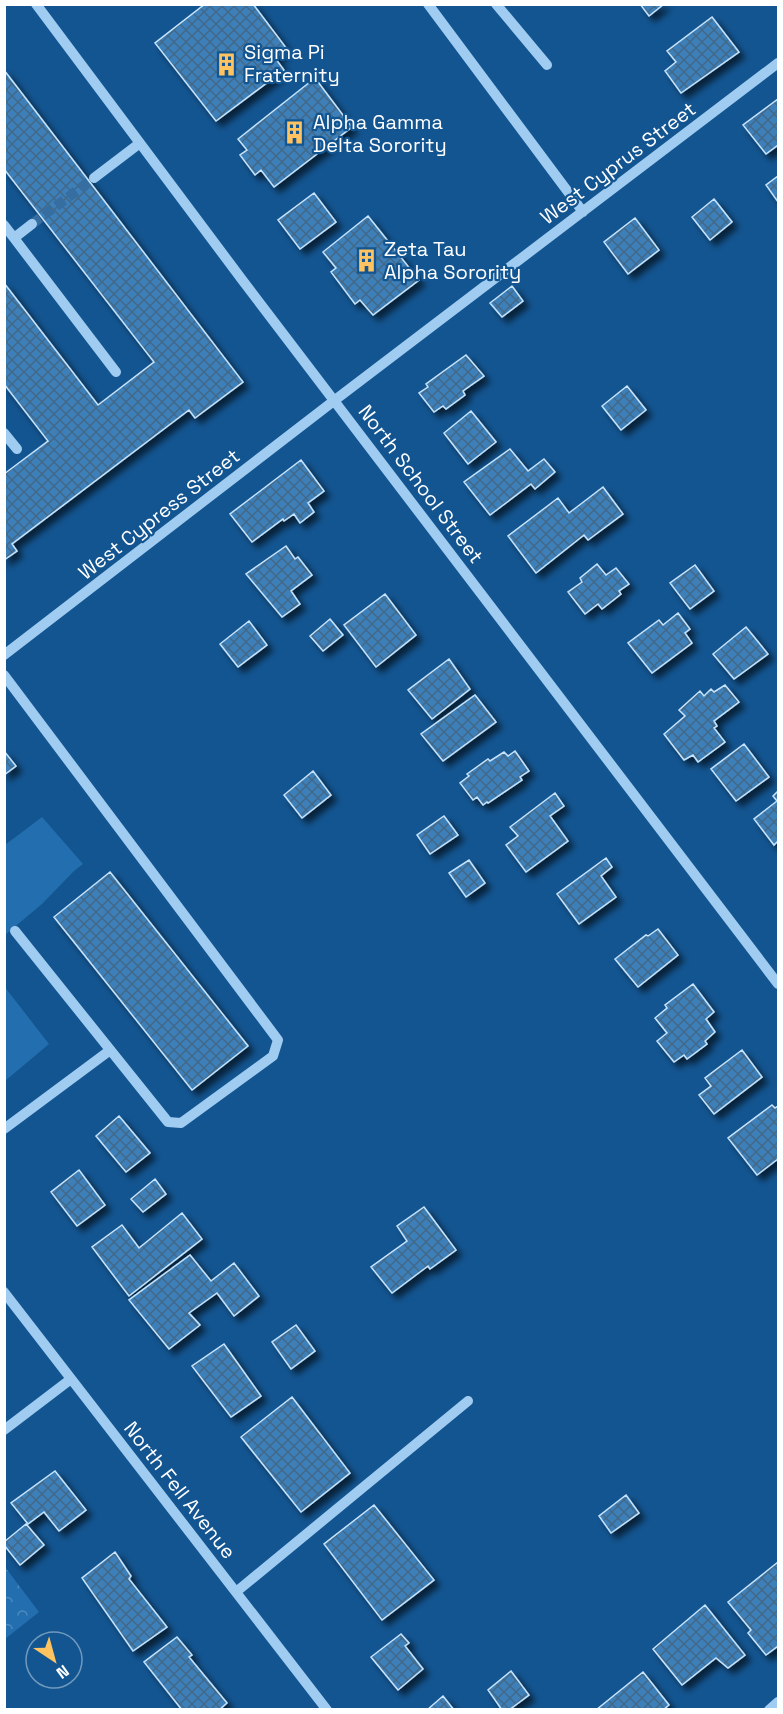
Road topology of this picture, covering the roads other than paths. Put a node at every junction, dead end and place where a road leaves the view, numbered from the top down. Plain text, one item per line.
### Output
1 (36, 4) edge
2 (428, 4) edge
3 (496, 4) edge
4 (778, 63) edge
5 (547, 65) dead end
6 (140, 143) junction
7 (94, 178) tunnel mouth
8 (583, 212) junction
9 (32, 224) tunnel mouth
10 (4, 225) edge
11 (14, 238) junction
12 (116, 372) dead end
13 (335, 400) junction
14 (4, 433) edge
15 (17, 449) dead end
16 (4, 655) edge
17 (4, 675) edge
18 (15, 931) dead end
19 (778, 984) edge
20 (109, 1051) junction
21 (4, 1130) edge
22 (4, 1292) edge
23 (71, 1380) junction
24 (468, 1401) dead end
25 (4, 1430) edge
26 (236, 1592) junction
27 (778, 1702) edge
28 (327, 1710) edge
29 (769, 1710) edge

1 - 6 street, North School Street
2 - 8 street
3 - 5 street
4 - 8 street, West Cyprus Street
6 - 7 street
6 - 13 street, North School Street
8 - 13 street, West Cyprus Street
9 - 11 street
10 - 11 street
11 - 12 street
13 - 16 street, West Cypress Street
13 - 19 street, North School Street
14 - 15 street
17 - 20 street
18 - 20 street
20 - 21 street
22 - 23 street, North Fell Avenue
23 - 25 street
23 - 26 street, North Fell Avenue
24 - 26 street
26 - 28 street, North Fell Avenue
27 - 29 street

